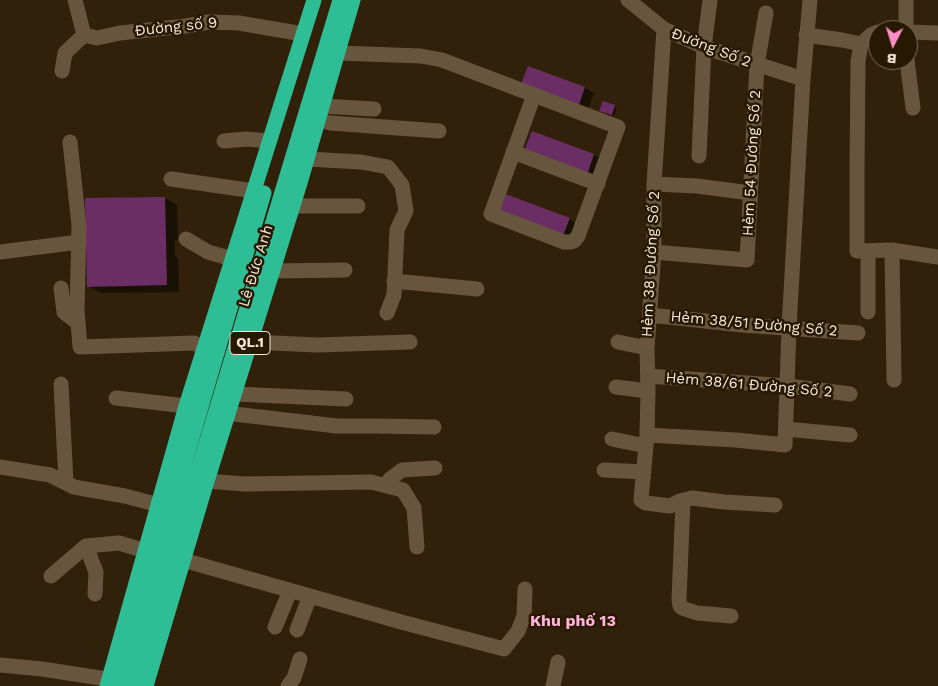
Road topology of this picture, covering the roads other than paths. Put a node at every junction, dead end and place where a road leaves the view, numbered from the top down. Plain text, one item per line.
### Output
1 (75, 0) edge
2 (314, 0) edge
3 (322, 0) edge
4 (340, 0) edge
5 (354, 0) edge
6 (628, 0) edge
7 (710, 0) edge
8 (810, 0) edge
9 (906, 0) edge
10 (766, 13) dead end
11 (907, 20) edge
12 (664, 29) junction
13 (918, 32) edge
14 (938, 33) edge
15 (303, 34) junction
16 (84, 35) junction
17 (806, 35) junction
18 (868, 39) edge
19 (862, 44) junction
20 (704, 48) junction
21 (338, 53) junction
22 (757, 65) junction
23 (908, 70) edge
24 (62, 71) dead end
25 (803, 79) junction
26 (534, 95) junction
27 (913, 108) dead end
28 (374, 109) dead end
29 (320, 112) junction
30 (439, 131) dead end
31 (224, 141) dead end
32 (269, 141) junction
33 (70, 142) dead end
34 (513, 152) junction
35 (699, 156) dead end
36 (307, 159) junction
37 (171, 178) dead end
38 (598, 184) junction
39 (654, 184) junction
40 (254, 191) junction
41 (750, 193) junction
42 (293, 206) junction
43 (358, 206) dead end
44 (186, 239) dead end
45 (79, 242) junction
46 (868, 250) junction
47 (892, 250) junction
48 (0, 252) edge
49 (654, 252) junction
50 (938, 257) edge
51 (238, 261) junction
52 (345, 270) dead end
53 (272, 271) junction
54 (394, 281) junction
55 (61, 288) dead end
56 (477, 289) dead end
57 (868, 312) dead end
58 (387, 313) dead end
59 (650, 315) junction
60 (78, 323) junction
61 (789, 328) junction
62 (858, 333) dead end
63 (251, 342) junction
64 (410, 342) dead end
65 (618, 342) dead end
66 (204, 348) junction
67 (647, 348) junction
68 (894, 380) dead end
69 (648, 383) junction
70 (61, 384) dead end
71 (788, 386) junction
72 (616, 387) dead end
73 (235, 394) junction
74 (850, 394) dead end
75 (116, 398) dead end
76 (346, 398) dead end
77 (186, 406) junction
78 (222, 413) junction
79 (434, 427) dead end
80 (786, 429) junction
81 (850, 435) dead end
82 (612, 439) dead end
83 (646, 440) junction
84 (0, 466) edge
85 (435, 468) dead end
86 (604, 470) dead end
87 (644, 472) junction
88 (201, 479) junction
89 (66, 483) junction
90 (390, 487) junction
91 (683, 500) junction
92 (159, 505) junction
93 (775, 506) dead end
94 (86, 546) junction
95 (417, 547) dead end
96 (146, 551) junction
97 (183, 560) junction
98 (51, 576) dead end
99 (525, 589) dead end
100 (290, 591) junction
101 (95, 594) dead end
102 (310, 596) junction
103 (731, 616) dead end
104 (275, 627) dead end
105 (297, 630) dead end
106 (300, 659) dead end
107 (558, 662) dead end
108 (0, 665) edge
109 (118, 684) edge
110 (146, 686) edge
111 (288, 686) edge
112 (553, 686) edge

1 - 16 street
2 - 15 highway, Lê Đức Anh / QL.1
3 - 51 highway, Lê Đức Anh / QL.1
4 - 78 highway, Lê Đức Anh / QL.1
5 - 21 highway, Lê Đức Anh / QL.1
6 - 12 street, Đường Số 2
7 - 20 street
8 - 17 street
9 - 11 street
10 - 22 street, Hẻm 54 Đường Số 2
12 - 20 street, Đường Số 2
12 - 39 street, Hẻm 38 Đường Số 2
13 - 14 street
15 - 16 street, Đường số 9
15 - 32 highway, Lê Đức Anh / QL.1
16 - 24 street
17 - 19 street
17 - 25 street
18 - 19 street
19 - 46 street
20 - 22 street, Đường Số 2
20 - 35 street
21 - 26 street
21 - 29 highway, Lê Đức Anh / QL.1
22 - 25 street, Đường Số 2
22 - 41 street, Hẻm 54 Đường Số 2
23 - 27 street
25 - 61 street
26 - 34 street
26 - 38 street
28 - 29 street
29 - 30 street
29 - 36 highway, Lê Đức Anh / QL.1
31 - 32 street
32 - 40 highway, Lê Đức Anh / QL.1
33 - 45 street
34 - 38 street
34 - 38 street
36 - 42 highway, Lê Đức Anh / QL.1
36 - 54 street
37 - 40 street
39 - 41 street
39 - 49 street, Hẻm 38 Đường Số 2
40 - 51 highway, Lê Đức Anh / QL.1
41 - 49 street, Hẻm 54 Đường Số 2
42 - 43 street
42 - 53 highway, Lê Đức Anh / QL.1
44 - 51 street
45 - 48 street
45 - 60 street
46 - 47 street
46 - 57 street
47 - 50 street
47 - 68 street
49 - 59 street, Hẻm 38 Đường Số 2
51 - 66 highway, Lê Đức Anh / QL.1
51 - 109 highway, Lê Đức Anh / QL.1
52 - 53 street
53 - 63 highway, Lê Đức Anh / QL.1
54 - 56 street
54 - 58 street
55 - 60 street
59 - 61 street, Hẻm 38/51 Đường Số 2
59 - 67 street, Hẻm 38 Đường Số 2
60 - 66 street
61 - 62 street, Hẻm 38/51 Đường Số 2
61 - 71 street
63 - 64 street
63 - 73 highway, Lê Đức Anh / QL.1
65 - 67 street
66 - 77 highway, Lê Đức Anh / QL.1
67 - 69 street, Hẻm 38 Đường Số 2
69 - 71 street, Hẻm 38/61 Đường Số 2
69 - 72 street, Hẻm 38/61 Đường Số 2
69 - 83 street, Hẻm 38 Đường Số 2
70 - 89 street
71 - 74 street, Hẻm 38/61 Đường Số 2
71 - 80 street
73 - 76 street
73 - 78 highway, Lê Đức Anh / QL.1
75 - 77 street
77 - 92 highway, Lê Đức Anh / QL.1
78 - 79 street
78 - 88 highway, Lê Đức Anh / QL.1
80 - 81 street
80 - 83 street
82 - 83 street
83 - 87 street, Hẻm 38 Đường Số 2
84 - 89 street
85 - 90 street
86 - 87 street
87 - 91 street, Hẻm 38 Đường Số 2
88 - 90 street
88 - 97 highway, Lê Đức Anh / QL.1
88 - 109 highway, Lê Đức Anh / QL.1
89 - 92 street
90 - 95 street
91 - 93 street
91 - 103 street
92 - 96 highway, Lê Đức Anh / QL.1
94 - 96 street
94 - 98 street
94 - 101 street
96 - 109 highway, Lê Đức Anh / QL.1
97 - 100 street
97 - 110 highway, Lê Đức Anh / QL.1
99 - 102 street
100 - 102 street
100 - 104 street
102 - 105 street
106 - 111 street
107 - 112 street
108 - 109 street

